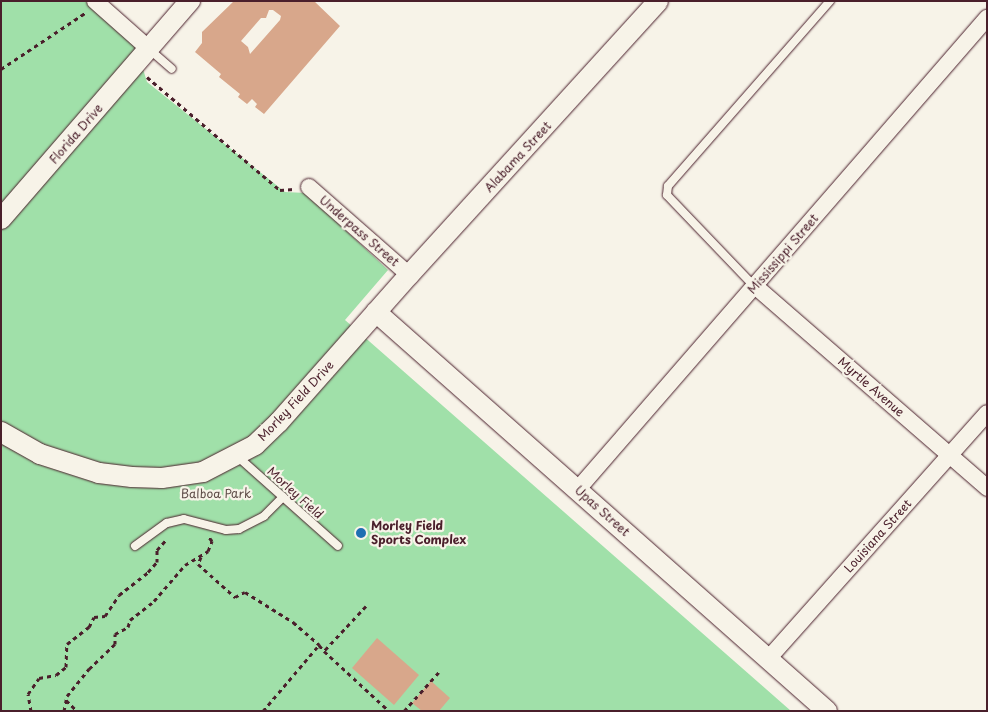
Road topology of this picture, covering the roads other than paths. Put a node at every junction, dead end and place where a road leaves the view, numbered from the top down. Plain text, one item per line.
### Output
1 (190, 1) edge
2 (658, 1) edge
3 (830, 1) edge
4 (91, 5) edge
5 (987, 18) edge
6 (149, 49) junction
7 (172, 69) dead end
8 (309, 188) road end
9 (1, 219) edge
10 (409, 275) junction
11 (755, 286) junction
12 (376, 312) junction
13 (987, 413) edge
14 (1, 432) edge
15 (237, 456) junction
16 (950, 456) junction
17 (987, 488) edge
18 (578, 489) junction
19 (283, 497) junction
20 (135, 546) dead end
21 (338, 546) dead end
22 (768, 659) junction
23 (827, 711) edge

1 - 6 street, Florida Drive
2 - 10 street, Alabama Street
3 - 11 lane
4 - 6 street
5 - 11 street, Mississippi Street
6 - 7 lane
6 - 9 street, Florida Drive
8 - 10 street, Underpass Street
10 - 12 street, Alabama Street
11 - 16 street, Myrtle Avenue
11 - 18 street, Mississippi Street
12 - 15 street, Morley Field Drive
12 - 18 street, Upas Street
13 - 16 street, Louisiana Street
14 - 15 street, Morley Field Drive
15 - 19 lane, Morley Field
16 - 17 street, Myrtle Avenue
16 - 22 street, Louisiana Street
18 - 22 street, Upas Street
19 - 20 lane
19 - 21 lane, Morley Field
22 - 23 street, Upas Street

